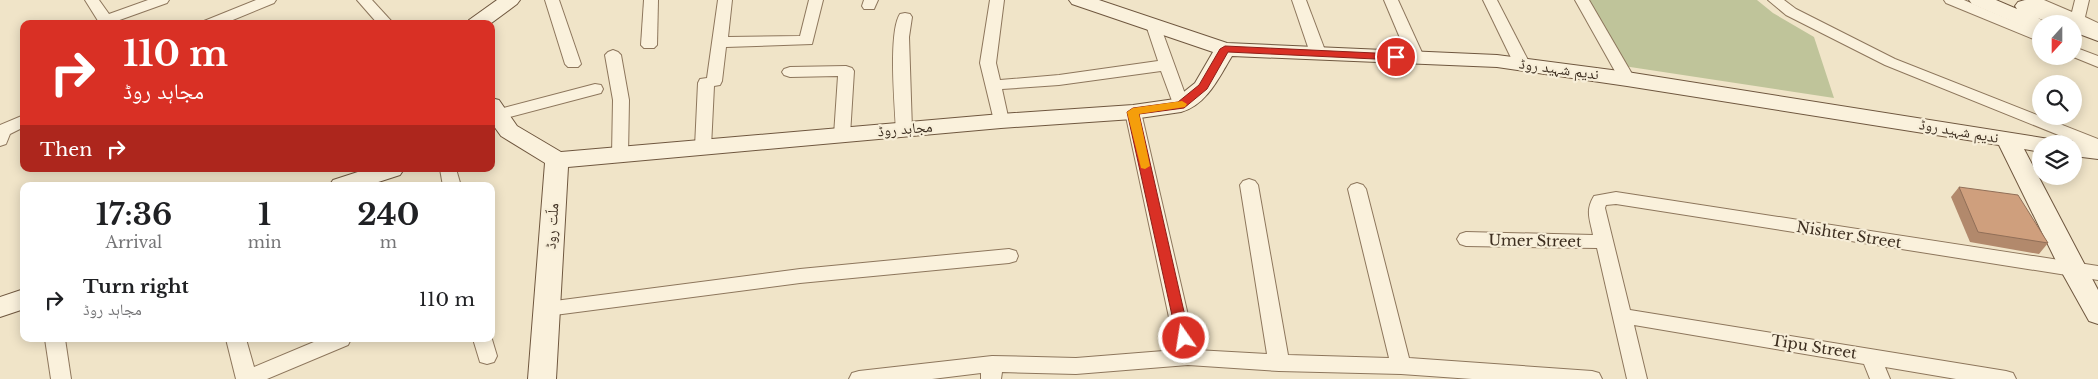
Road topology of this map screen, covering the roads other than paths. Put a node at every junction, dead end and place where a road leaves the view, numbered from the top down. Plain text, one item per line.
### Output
1 (92, 0) edge
2 (162, 0) edge
3 (269, 0) edge
4 (364, 0) edge
5 (510, 0) edge
6 (552, 0) edge
7 (650, 0) edge
8 (725, 0) edge
9 (816, 0) edge
10 (997, 0) edge
11 (1079, 0) edge
12 (1299, 0) edge
13 (1391, 0) edge
14 (1490, 0) edge
15 (1582, 0) edge
16 (1775, 0) edge
17 (1951, 0) edge
18 (1980, 0) edge
19 (2010, 0) edge
20 (2032, 0) edge
21 (2082, 0) edge
22 (2051, 15) edge
23 (2059, 15) edge
24 (2076, 15) edge
25 (906, 17) dead end
26 (105, 20) edge
27 (111, 20) edge
28 (219, 20) edge
29 (383, 20) edge
30 (482, 20) edge
31 (2032, 23) edge
32 (1153, 25) junction
33 (2082, 25) edge
34 (2082, 27) edge
35 (2098, 28) edge
36 (2032, 34) edge
37 (2098, 35) edge
38 (719, 42) junction
39 (2082, 43) edge
40 (649, 45) dead end
41 (1225, 49) junction
42 (2098, 50) edge
43 (1318, 53) junction
44 (612, 55) dead end
45 (2082, 55) edge
46 (1416, 58) junction
47 (2098, 62) edge
48 (573, 64) dead end
49 (1522, 64) junction
50 (1167, 65) junction
51 (790, 72) dead end
52 (1627, 79) junction
53 (993, 85) junction
54 (595, 89) dead end
55 (1181, 105) junction
56 (1133, 112) junction
57 (1001, 121) junction
58 (20, 122) edge
59 (498, 122) edge
60 (904, 130) junction
61 (842, 135) junction
62 (0, 140) edge
63 (2008, 140) junction
64 (2032, 143) edge
65 (2098, 145) edge
66 (703, 147) junction
67 (2082, 149) edge
68 (2098, 151) edge
69 (620, 154) junction
70 (557, 160) junction
71 (383, 172) edge
72 (353, 182) edge
73 (1248, 185) dead end
74 (1357, 189) dead end
75 (1466, 239) dead end
76 (1604, 242) junction
77 (1009, 256) dead end
78 (2073, 270) junction
79 (2098, 273) edge
80 (20, 300) edge
81 (0, 307) edge
82 (546, 309) junction
83 (2098, 314) edge
84 (1623, 316) junction
85 (55, 342) edge
86 (237, 342) edge
87 (334, 342) edge
88 (1871, 356) junction
89 (1188, 357) junction
90 (1279, 363) junction
91 (1401, 366) junction
92 (991, 372) edge
93 (1076, 373) edge
94 (1538, 377) edge
95 (1982, 377) edge
96 (61, 379) edge
97 (246, 379) edge
98 (542, 379) edge
99 (858, 379) edge
100 (1592, 379) edge
101 (1637, 379) edge
102 (1880, 379) edge
103 (2006, 379) edge

1 - 26 street
2 - 27 street
3 - 28 street
4 - 29 street
5 - 30 street
6 - 48 street
7 - 40 street
8 - 38 street
9 - 38 street
10 - 53 street
11 - 32 street, ندیم شہید روڈ
12 - 43 street
13 - 46 street
14 - 49 street
15 - 52 street
16 - 65 street
17 - 36 street
18 - 31 street
19 - 22 street
20 - 23 street
21 - 24 street
25 - 60 street
32 - 41 street, ندیم شہید روڈ
32 - 50 street
33 - 35 street
34 - 37 street
38 - 66 street
39 - 42 street
41 - 43 street, ندیم شہید روڈ
41 - 55 street
43 - 46 street, ندیم شہید روڈ
44 - 69 street
45 - 47 street
46 - 49 street, ندیم شہید روڈ
49 - 52 street, ندیم شہید روڈ
50 - 53 street
50 - 55 street
51 - 61 street
52 - 63 street, ندیم شہید روڈ
53 - 57 street
54 - 59 street
55 - 56 street, مجاہد روڈ
56 - 57 street, مجاہد روڈ
56 - 89 street
57 - 60 street, مجاہد روڈ
58 - 62 street
59 - 70 street
60 - 61 street, مجاہد روڈ
61 - 66 street, مجاہد روڈ
63 - 64 street, ندیم شہید روڈ
63 - 78 street
66 - 69 street, مجاہد روڈ
67 - 68 street
69 - 70 street, مجاہد روڈ
70 - 82 street, ملّت روڈ
71 - 72 street
73 - 90 street
74 - 91 street
75 - 76 street, Umer Street
76 - 78 street, Nishter Street
76 - 84 street
77 - 82 street
78 - 79 street, Nishter Street
78 - 83 street
80 - 81 street
82 - 98 street, ملّت روڈ
84 - 88 street, Tipu Street
84 - 101 street
85 - 96 street
86 - 97 street
87 - 97 street
88 - 95 street, Tipu Street
88 - 102 street
89 - 90 street
89 - 93 street
90 - 91 street
91 - 94 street
92 - 93 street
92 - 99 street
94 - 100 street
95 - 103 street, Tipu Street

